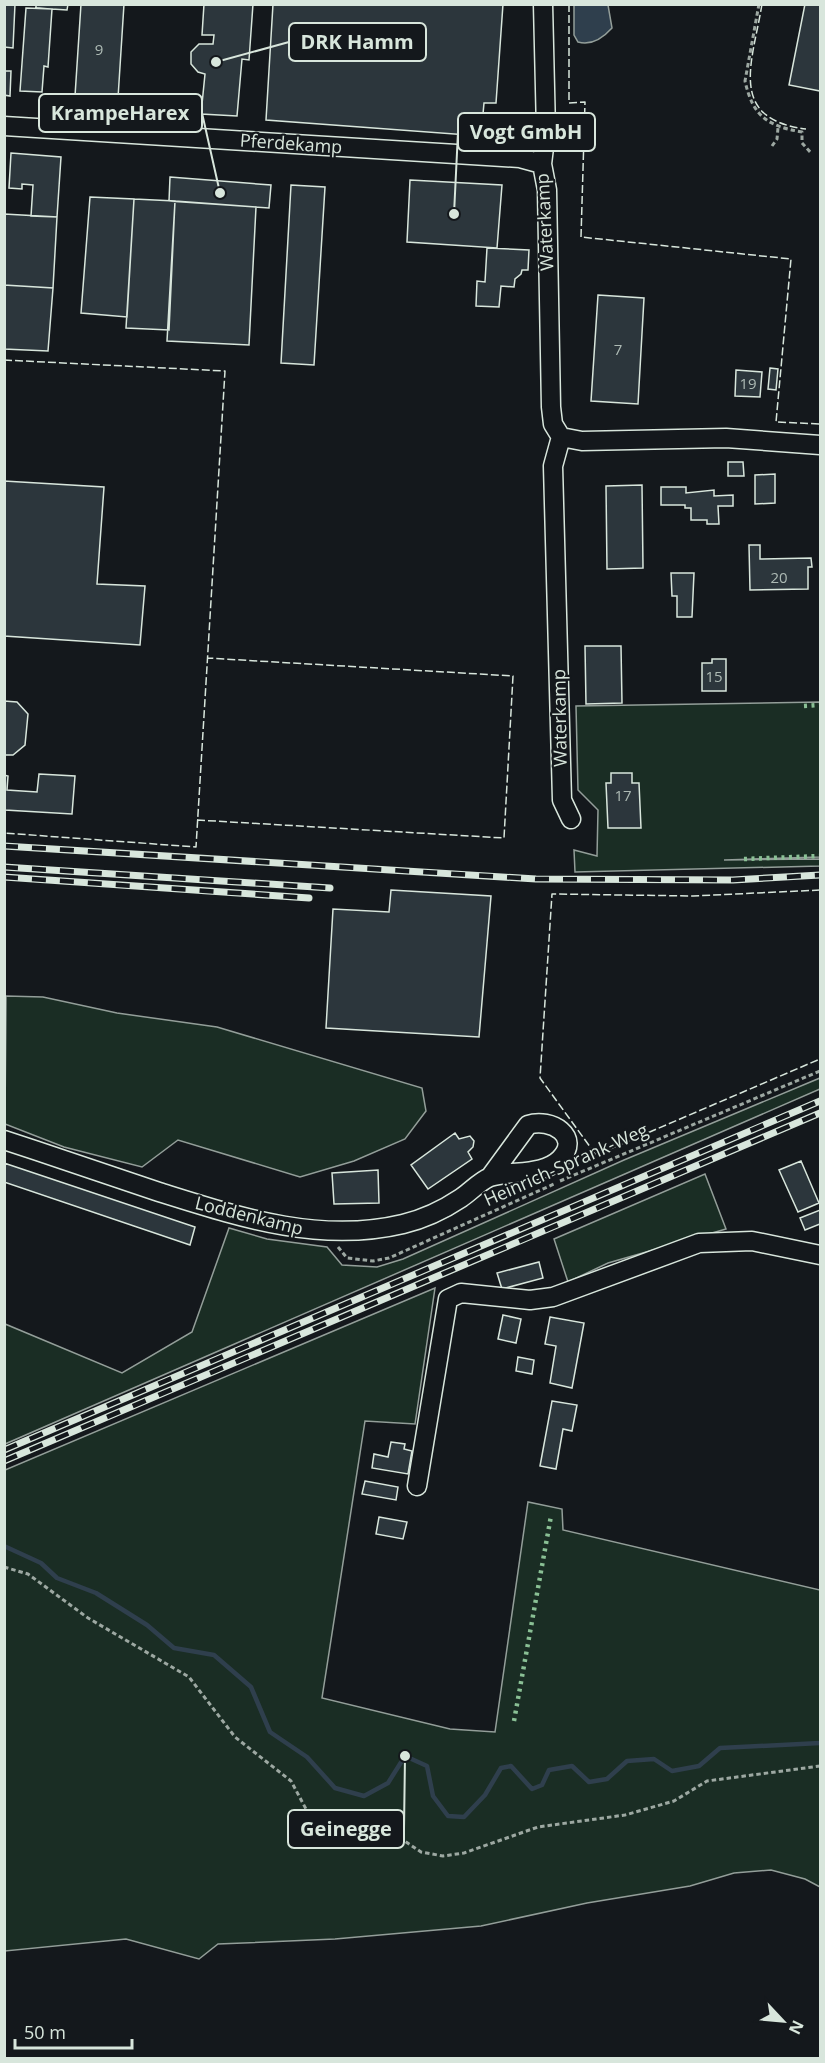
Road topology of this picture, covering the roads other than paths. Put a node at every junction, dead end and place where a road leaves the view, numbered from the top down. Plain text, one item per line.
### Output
1 (543, 4) edge
2 (4, 126) edge
3 (542, 164) junction
4 (561, 437) junction
5 (820, 445) edge
6 (571, 819) dead end
7 (4, 1140) edge
8 (490, 1178) dead end
9 (820, 1255) edge
10 (417, 1486) dead end

1 - 3 street, Waterkamp
2 - 3 street, Pferdekamp
3 - 4 street, Waterkamp
4 - 5 street
4 - 6 street, Waterkamp
7 - 8 street, Loddenkamp
9 - 10 street

